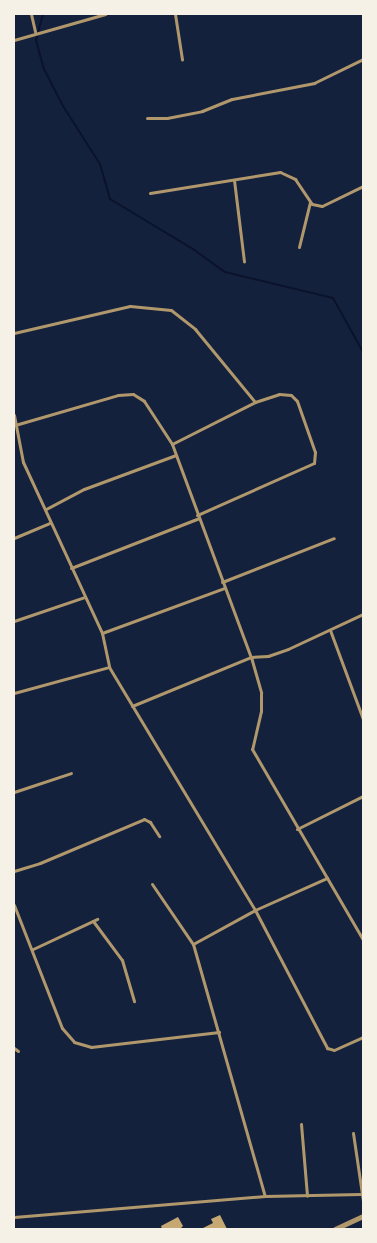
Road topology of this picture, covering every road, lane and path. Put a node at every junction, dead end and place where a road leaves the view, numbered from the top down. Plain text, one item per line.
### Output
1 (31, 14) edge
2 (105, 14) edge
3 (175, 14) edge
4 (35, 32) junction
5 (14, 40) edge
6 (182, 59) dead end
7 (363, 59) edge
8 (146, 118) dead end
9 (234, 180) junction
10 (363, 186) edge
11 (150, 193) dead end
12 (310, 201) junction
13 (299, 248) dead end
14 (244, 261) dead end
15 (14, 333) edge
16 (255, 402) junction
17 (14, 415) edge
18 (14, 425) edge
19 (172, 444) junction
20 (176, 454) junction
21 (46, 509) junction
22 (198, 516) junction
23 (50, 523) junction
24 (14, 538) edge
25 (334, 538) dead end
26 (71, 568) junction
27 (222, 582) junction
28 (224, 588) junction
29 (85, 597) junction
30 (363, 614) edge
31 (14, 621) edge
32 (330, 630) junction
33 (102, 633) junction
34 (251, 657) junction
35 (109, 667) junction
36 (14, 693) edge
37 (132, 706) junction
38 (363, 719) edge
39 (71, 773) dead end
40 (14, 792) edge
41 (363, 796) edge
42 (297, 829) junction
43 (159, 836) dead end
44 (14, 871) edge
45 (327, 878) junction
46 (152, 884) dead end
47 (14, 905) edge
48 (255, 910) junction
49 (97, 919) dead end
50 (93, 921) junction
51 (363, 940) edge
52 (193, 944) junction
53 (32, 949) junction
54 (134, 1000) dead end
55 (218, 1032) junction
56 (363, 1037) edge
57 (301, 1124) dead end
58 (353, 1133) dead end
59 (361, 1194) junction
60 (265, 1196) junction
61 (307, 1196) junction
62 (363, 1201) edge
63 (14, 1216) edge
64 (363, 1216) edge
65 (335, 1229) edge

1 - 4 street
2 - 4 street
3 - 6 street
4 - 5 street
7 - 8 street
9 - 11 street
9 - 12 street
9 - 14 street
10 - 12 street
12 - 13 street
15 - 16 street
16 - 19 street
16 - 22 street
17 - 18 street
18 - 19 street
18 - 21 street
19 - 20 street
20 - 21 street
20 - 22 street
21 - 23 street
22 - 26 street
22 - 27 street
23 - 24 street
23 - 26 street
25 - 27 street
26 - 29 street
27 - 28 street
28 - 33 street
28 - 34 street
29 - 31 street
29 - 33 street
30 - 32 street
32 - 34 street
32 - 38 street
33 - 35 street
34 - 37 street
34 - 42 street
35 - 36 street
35 - 37 street
37 - 48 street
39 - 40 street
41 - 42 street
42 - 45 street
43 - 44 street
45 - 48 street
45 - 51 street
46 - 52 street
47 - 53 street
48 - 52 street
48 - 56 street
49 - 50 street
50 - 53 street
50 - 54 street
52 - 55 street
53 - 55 street
55 - 60 street
57 - 61 street
58 - 59 street
59 - 61 street
59 - 62 street
60 - 61 street
60 - 63 street
64 - 65 street

